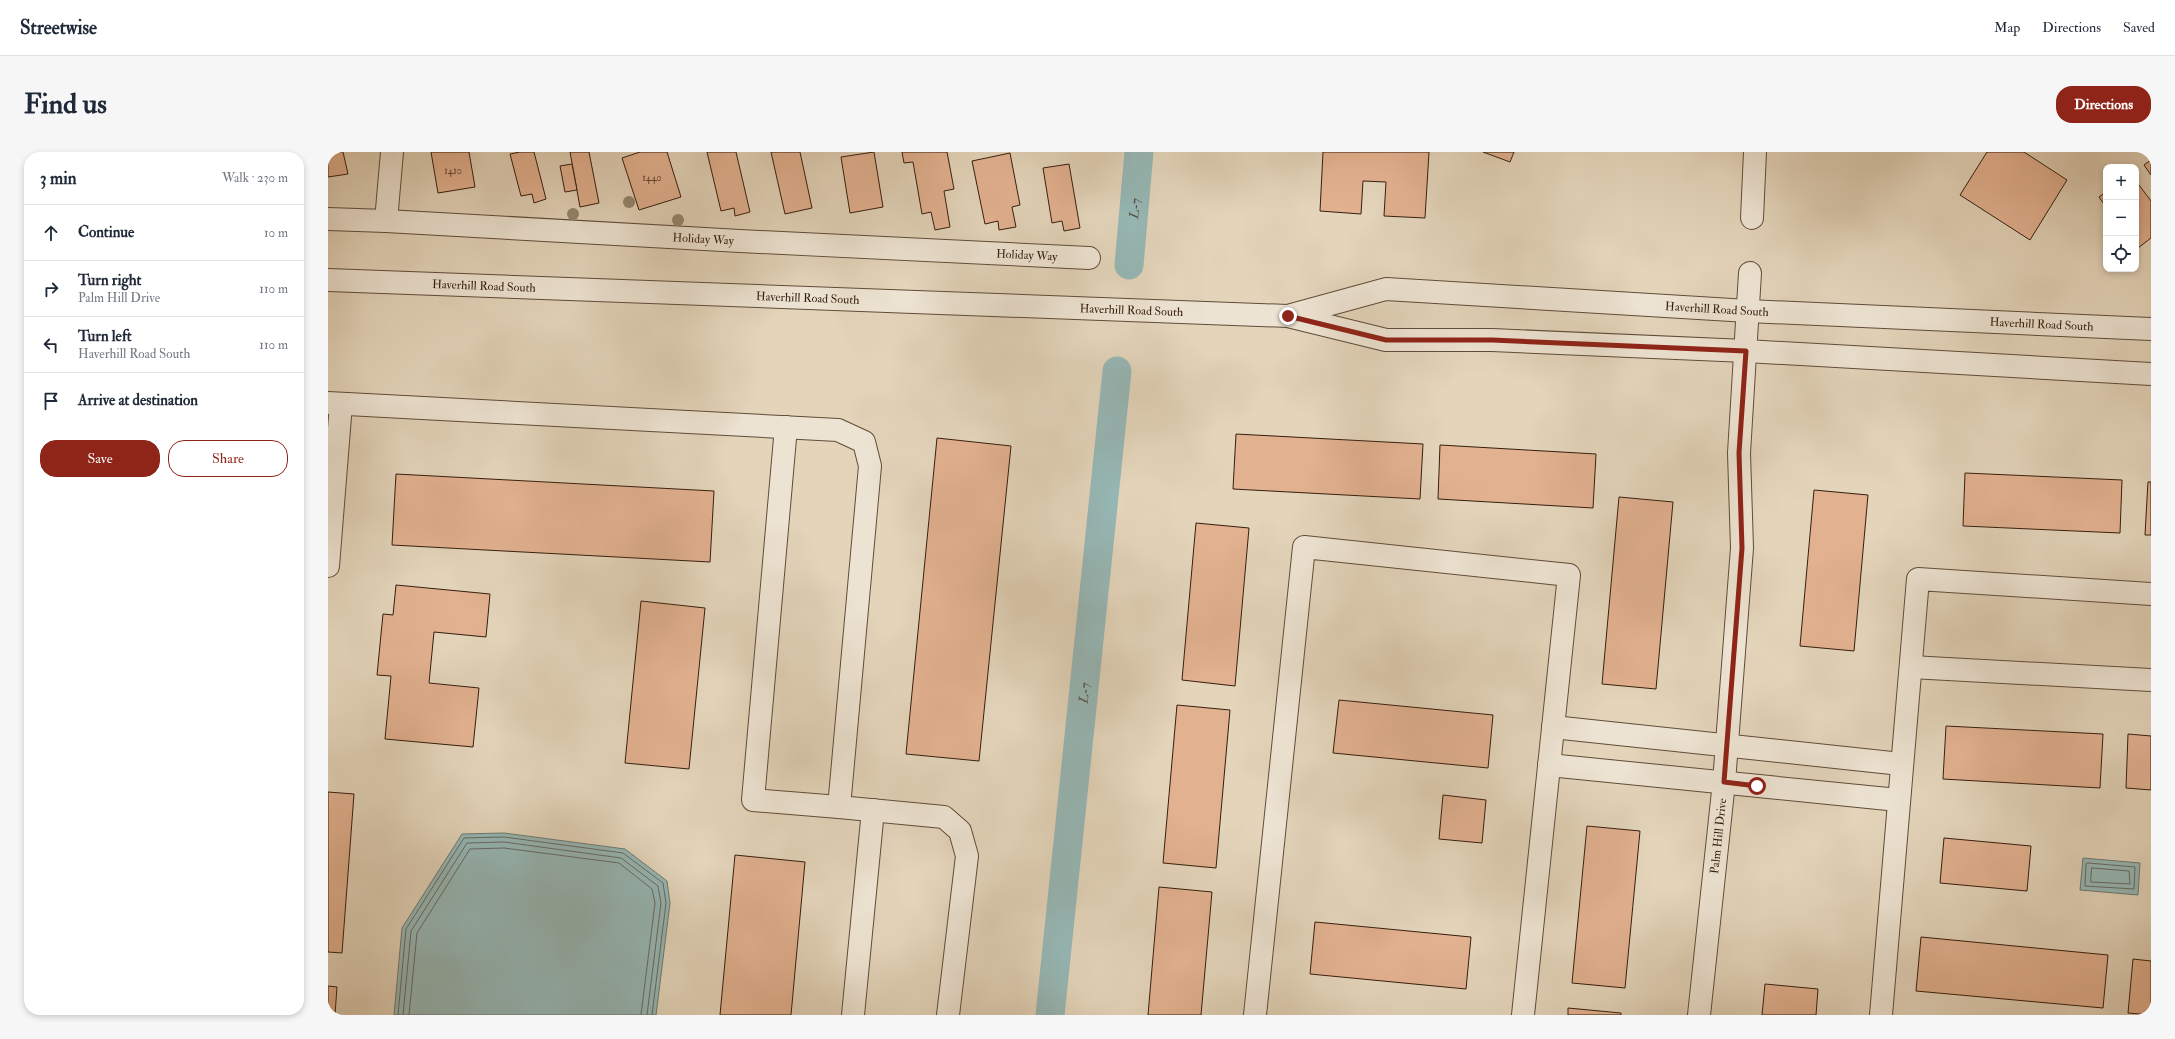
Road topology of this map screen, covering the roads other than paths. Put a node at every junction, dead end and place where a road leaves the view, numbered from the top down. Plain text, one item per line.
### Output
1 (392, 152) edge
2 (1755, 152) edge
3 (1752, 218) dead end
4 (328, 219) edge
5 (386, 221) junction
6 (1089, 258) dead end
7 (1750, 273) dead end
8 (328, 280) edge
9 (1748, 311) junction
10 (1288, 316) junction
11 (2151, 329) edge
12 (1746, 351) junction
13 (2151, 374) edge
14 (335, 403) edge
15 (786, 427) junction
16 (328, 566) edge
17 (2151, 594) edge
18 (1911, 668) junction
19 (2151, 680) edge
20 (1553, 727) junction
21 (1727, 745) junction
22 (1901, 764) junction
23 (1549, 765) junction
24 (1724, 782) junction
25 (1898, 800) junction
26 (839, 806) junction
27 (873, 810) junction
28 (853, 1015) edge
29 (948, 1015) edge
30 (1255, 1015) edge
31 (1523, 1015) edge
32 (1699, 1015) edge
33 (1881, 1015) edge

1 - 5 street
2 - 3 street
4 - 5 street, Holiday Way
5 - 6 street, Holiday Way
7 - 9 street, Palm Hill Drive
8 - 10 street, Haverhill Road South
9 - 10 street, Haverhill Road South
9 - 11 street, Haverhill Road South
9 - 12 street, Palm Hill Drive
10 - 12 street, Haverhill Road South
12 - 13 street, Haverhill Road South
12 - 21 street, Palm Hill Drive
14 - 15 street
14 - 16 street
15 - 26 street
15 - 26 street
17 - 18 street
18 - 19 street
18 - 22 street
20 - 21 street
20 - 23 street
20 - 30 street
21 - 22 street
21 - 24 street, Palm Hill Drive
22 - 25 street
23 - 24 street
23 - 31 street
24 - 25 street
24 - 32 street, Palm Hill Drive
25 - 33 street
26 - 27 street
27 - 28 street
27 - 29 street

